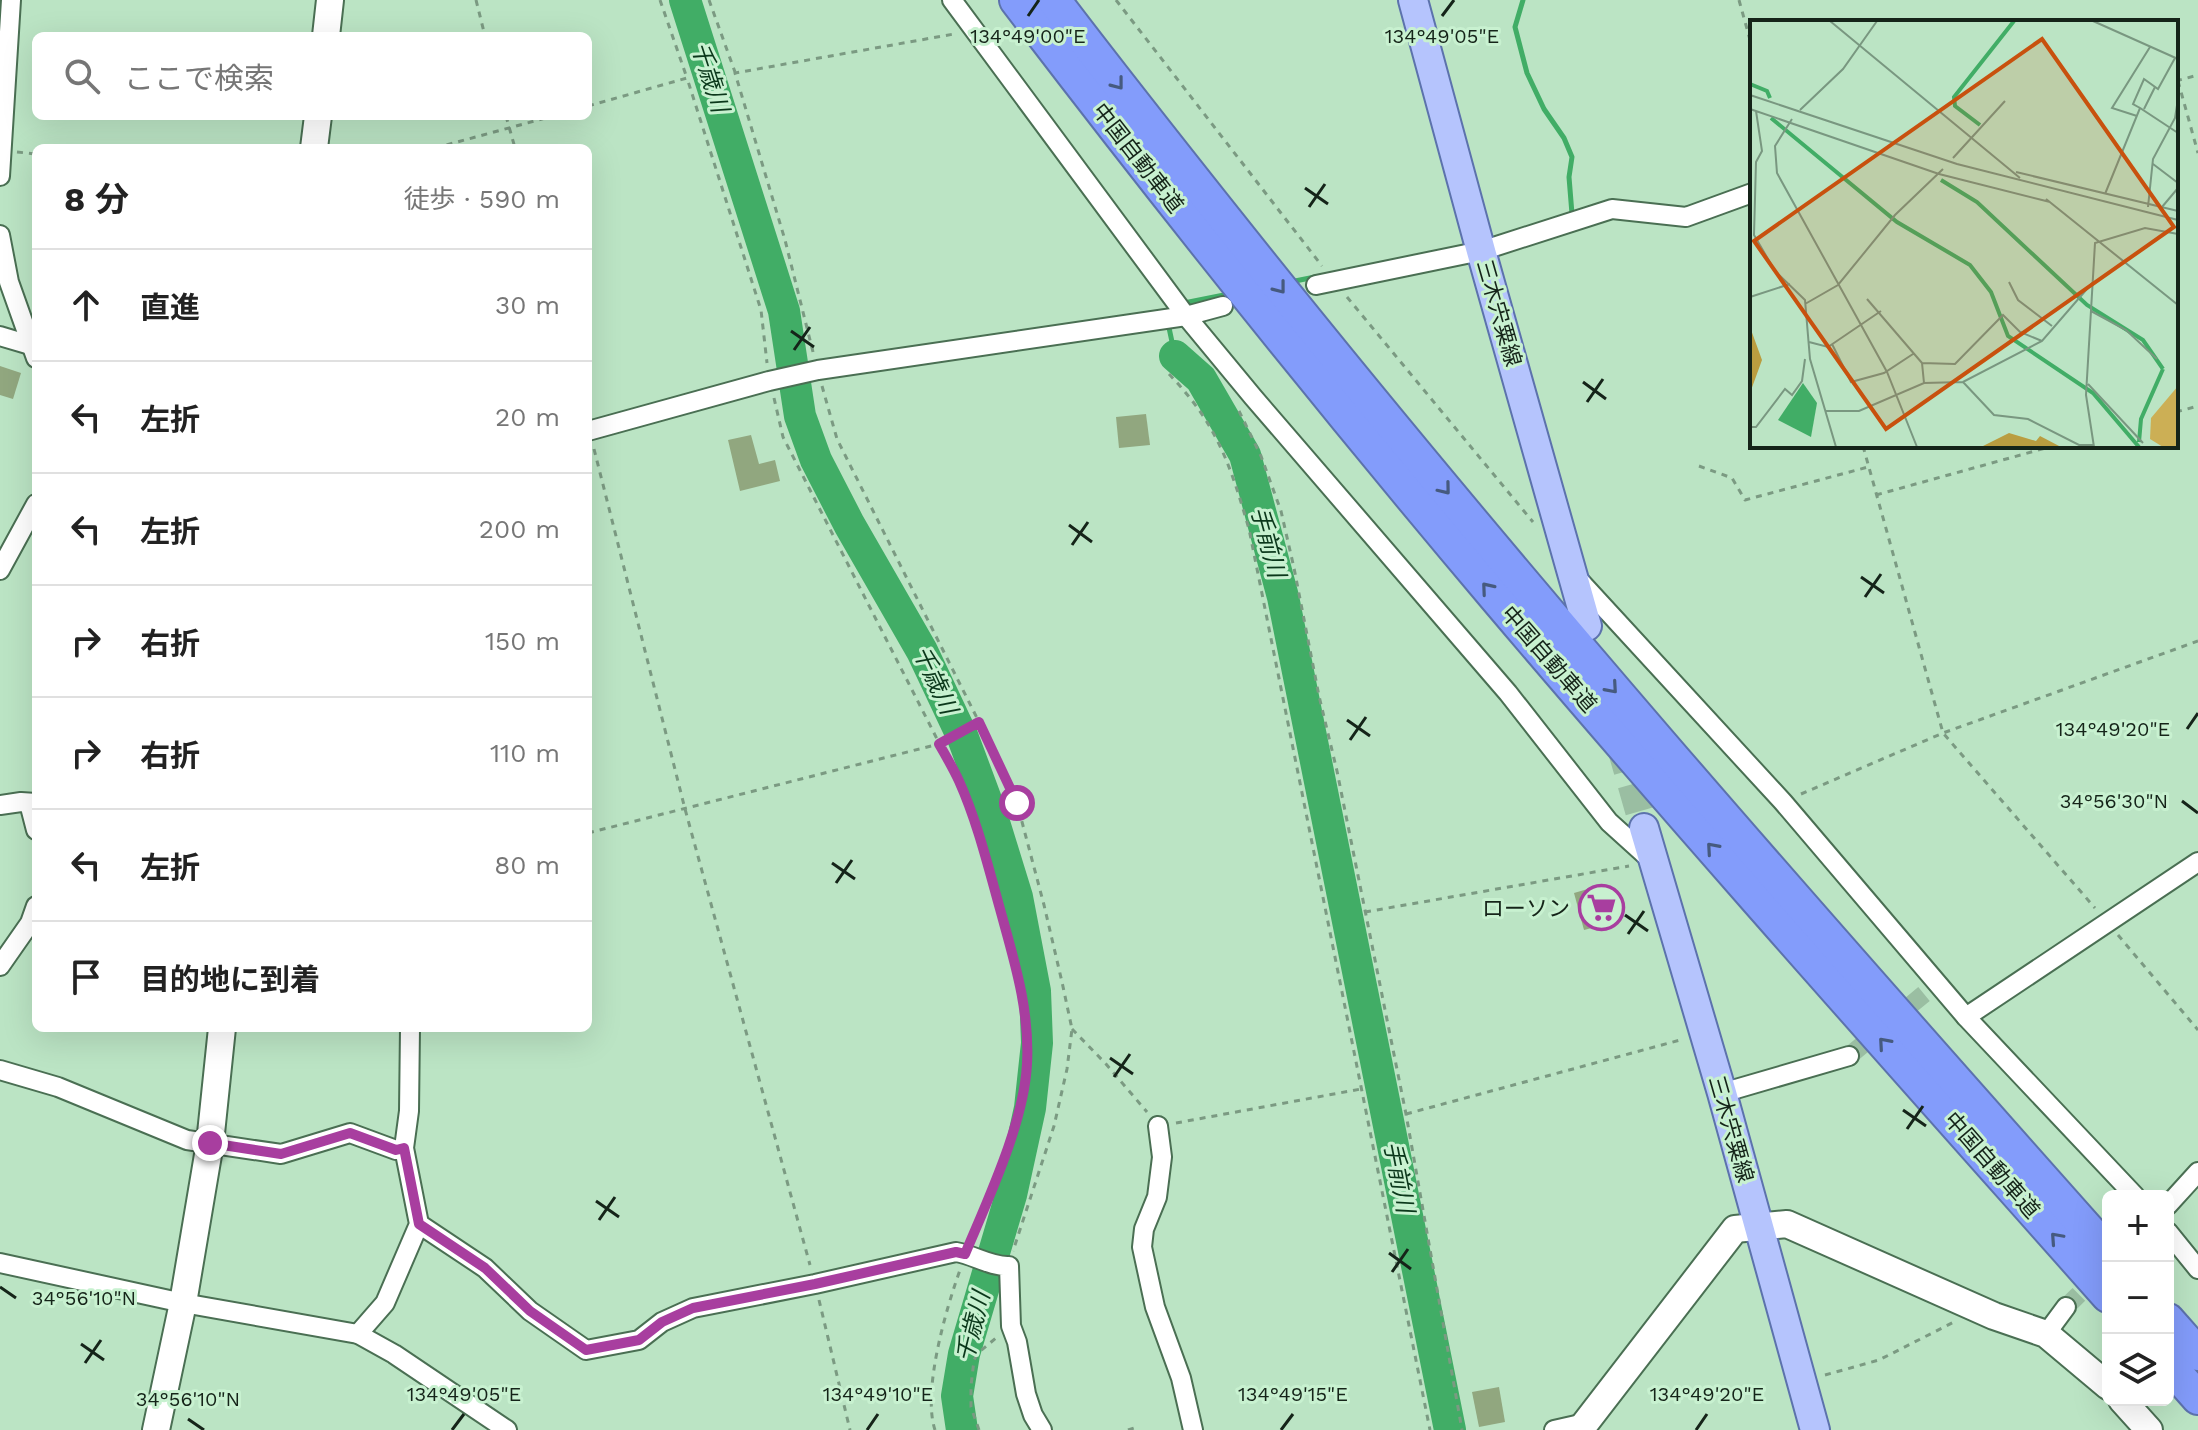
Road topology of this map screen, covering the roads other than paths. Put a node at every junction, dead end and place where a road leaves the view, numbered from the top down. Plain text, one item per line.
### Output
1 (11, 0) edge
2 (330, 0) edge
3 (952, 0) edge
4 (1016, 0) edge
5 (1054, 0) edge
6 (1413, 0) edge
7 (326, 32) edge
8 (4, 57) edge
9 (318, 120) edge
10 (314, 144) edge
11 (0, 176) edge
12 (1750, 194) edge
13 (0, 235) edge
14 (1481, 251) junction
15 (1316, 285) dead end
16 (1223, 306) dead end
17 (1186, 316) junction
18 (0, 336) edge
19 (32, 349) edge
20 (32, 352) edge
21 (592, 430) edge
22 (32, 511) edge
23 (0, 570) edge
24 (1571, 571) junction
25 (1587, 626) dead end
26 (32, 803) edge
27 (0, 805) edge
28 (1644, 828) tunnel mouth
29 (1653, 862) junction
30 (2198, 862) edge
31 (32, 917) edge
32 (0, 966) edge
33 (1966, 1017) junction
34 (222, 1032) edge
35 (410, 1032) edge
36 (1849, 1056) tunnel mouth
37 (0, 1070) edge
38 (1722, 1093) junction
39 (1158, 1126) road end
40 (210, 1143) junction
41 (404, 1148) junction
42 (2198, 1172) edge
43 (2129, 1190) edge
44 (2174, 1198) edge
45 (419, 1224) junction
46 (1759, 1226) junction
47 (2174, 1239) edge
48 (2102, 1245) edge
49 (0, 1263) edge
50 (2198, 1269) edge
51 (2102, 1289) edge
52 (183, 1303) junction
53 (2066, 1307) tunnel mouth
54 (2174, 1327) edge
55 (358, 1334) junction
56 (2046, 1334) junction
57 (2198, 1354) edge
58 (2174, 1371) edge
59 (2102, 1381) edge
60 (2198, 1398) edge
61 (2127, 1406) edge
62 (1582, 1427) edge
63 (156, 1430) edge
64 (507, 1430) edge
65 (1042, 1430) edge
66 (1193, 1430) edge
67 (1554, 1430) edge
68 (1815, 1430) edge
69 (2149, 1430) edge

1 - 8 street
2 - 7 street
3 - 17 street
51 -> 4 highway, 中国自動車道
5 -> 48 highway, 中国自動車道
6 - 14 main road, 三木宍粟線
8 - 11 street
9 - 10 street
12 - 14 street
13 - 19 street
14 - 15 street
14 - 24 main road, 三木宍粟線
16 - 17 street
17 - 21 street
17 - 29 street
18 - 20 street
22 - 23 street
24 - 25 main road, 三木宍粟線
24 - 33 street
26 - 27 street
28 - 29 main road, 三木宍粟線
29 - 38 main road, 三木宍粟線
30 - 33 street
31 - 32 street
33 - 43 street
34 - 40 street
35 - 41 street
36 - 38 street
37 - 40 street
38 - 46 main road, 三木宍粟線
39 - 66 street
40 - 41 street
40 - 52 street
41 - 45 street
42 - 44 street
45 - 55 street
45 - 65 street
46 - 56 street
46 - 62 street
46 - 68 main road, 三木宍粟線
47 - 50 street
49 - 52 street
52 - 55 street
52 - 63 street
53 - 56 street
54 - 57 highway
55 - 64 street
56 - 59 street
58 - 60 highway
61 - 69 street
62 - 67 street

